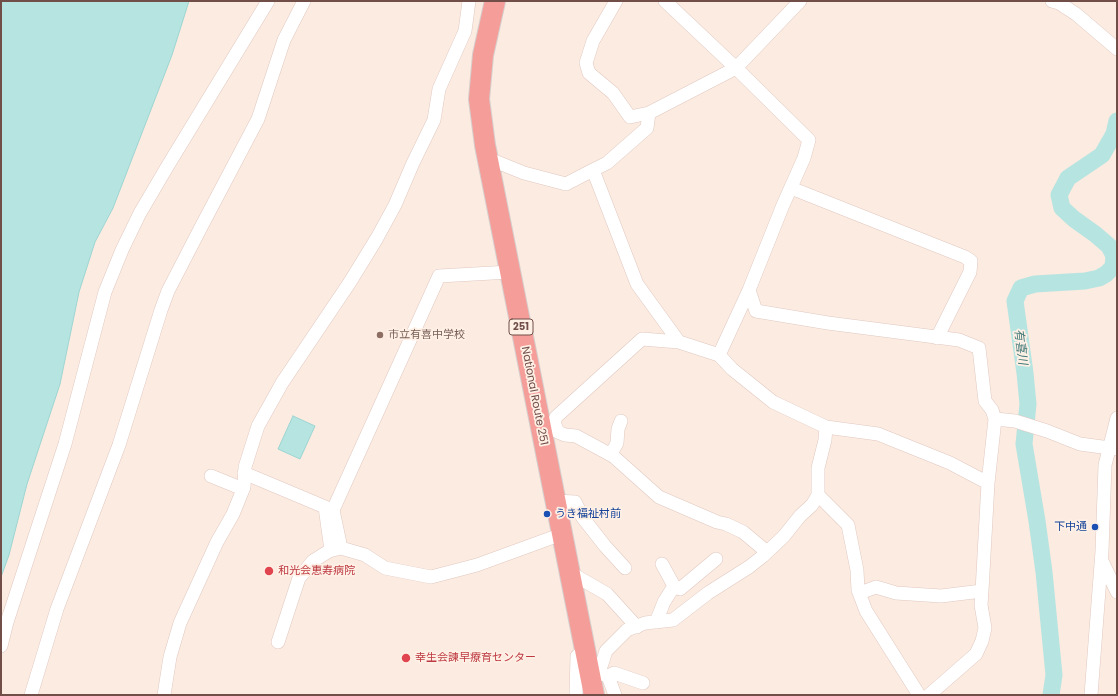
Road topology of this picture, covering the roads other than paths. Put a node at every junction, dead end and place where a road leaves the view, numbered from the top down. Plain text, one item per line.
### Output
1 (268, 1) edge
2 (304, 1) edge
3 (469, 1) edge
4 (495, 1) edge
5 (616, 1) edge
6 (665, 1) edge
7 (800, 1) edge
8 (1052, 1) edge
9 (1117, 49) edge
10 (736, 68) junction
11 (649, 113) junction
12 (487, 158) junction
13 (593, 170) junction
14 (791, 188) junction
15 (510, 272) junction
16 (749, 290) junction
17 (937, 338) junction
18 (679, 342) junction
19 (719, 355) junction
20 (1117, 418) edge
21 (995, 419) junction
22 (622, 421) dead end
23 (826, 427) junction
24 (1113, 448) edge
25 (611, 454) junction
26 (244, 473) junction
27 (211, 476) dead end
28 (988, 483) junction
29 (243, 489) junction
30 (818, 496) junction
31 (555, 501) junction
32 (562, 534) junction
33 (336, 549) junction
34 (767, 552) junction
35 (716, 559) dead end
36 (1101, 559) junction
37 (662, 564) dead end
38 (624, 568) dead end
39 (569, 572) junction
40 (608, 580) dead end
41 (593, 585) junction
42 (674, 586) junction
43 (982, 591) junction
44 (1117, 592) edge
45 (860, 593) junction
46 (656, 622) junction
47 (636, 626) junction
48 (278, 642) dead end
49 (1, 646) edge
50 (585, 651) junction
51 (599, 675) junction
52 (643, 683) dead end
53 (31, 695) edge
54 (164, 695) edge
55 (576, 695) edge
56 (594, 695) edge
57 (615, 695) edge
58 (919, 695) edge
59 (929, 695) edge
60 (1091, 695) edge

1 - 49 street
2 - 53 street
3 - 26 street
4 - 12 highway, National Route 251 / 251
5 - 11 street
6 - 10 street
7 - 10 street
8 - 9 street
10 - 11 street
10 - 14 street
11 - 13 street
12 - 13 street
12 - 15 highway, National Route 251 / 251
13 - 18 street
14 - 16 street
14 - 17 street
15 - 31 highway, National Route 251 / 251
15 - 33 street
16 - 17 street
16 - 19 street
17 - 21 street
18 - 19 street
18 - 25 street
19 - 23 street
20 - 24 street
21 - 24 street
21 - 28 street
22 - 25 street
23 - 28 street
23 - 30 street
24 - 36 street
25 - 34 street
26 - 29 street
26 - 33 street
27 - 29 street
28 - 43 street
29 - 54 street
30 - 34 street
30 - 45 street
31 - 32 highway, National Route 251 / 251
31 - 38 street
32 - 33 street
32 - 39 highway, National Route 251 / 251
33 - 48 street
34 - 46 street
35 - 42 street
36 - 44 street
36 - 60 street
37 - 42 street
39 - 41 street
39 - 50 highway, National Route 251 / 251
40 - 41 street
41 - 47 street
42 - 46 street
43 - 45 street
43 - 59 street
45 - 58 street
46 - 47 street
47 - 51 street
50 - 51 highway, National Route 251 / 251
50 - 55 street
51 - 52 street
51 - 56 highway, National Route 251 / 251
51 - 57 street

